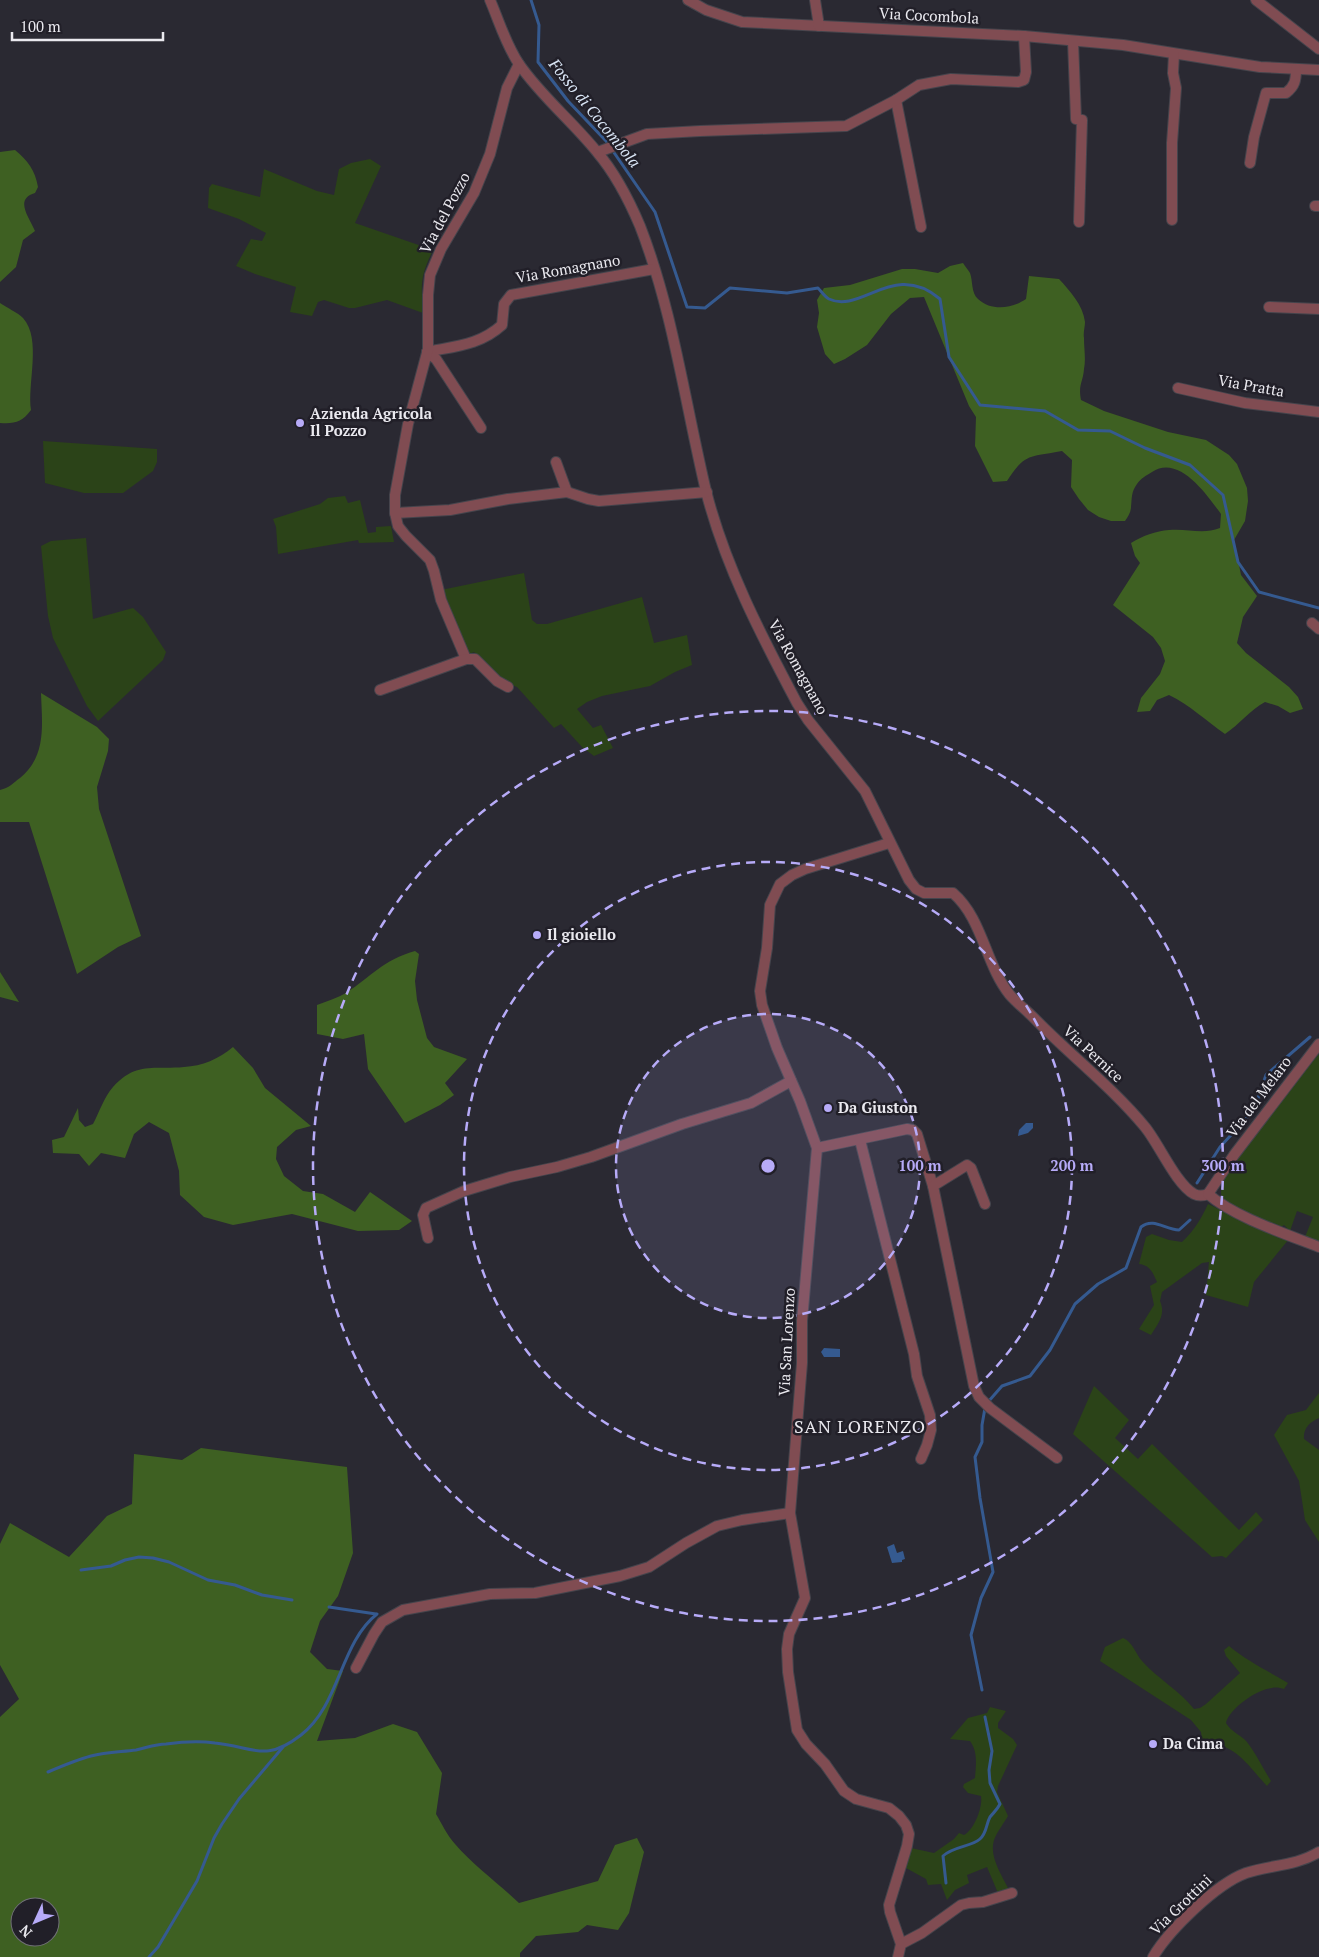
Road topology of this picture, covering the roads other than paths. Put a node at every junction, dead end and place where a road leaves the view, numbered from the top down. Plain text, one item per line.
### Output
1 (490, 0) edge
2 (688, 0) edge
3 (815, 0) edge
4 (1256, 0) edge
5 (819, 26) junction
6 (1024, 36) junction
7 (1073, 41) junction
8 (1319, 49) edge
9 (1174, 54) junction
10 (519, 64) junction
11 (1296, 69) junction
12 (1319, 70) edge
13 (896, 100) junction
14 (601, 152) junction
15 (1250, 163) dead end
16 (1172, 220) dead end
17 (1079, 222) dead end
18 (921, 227) dead end
19 (654, 269) junction
20 (1269, 308) dead end
21 (1319, 309) edge
22 (427, 352) junction
23 (1178, 388) dead end
24 (1319, 412) edge
25 (481, 428) dead end
26 (556, 462) dead end
27 (567, 492) junction
28 (707, 492) junction
29 (395, 513) junction
30 (466, 659) junction
31 (508, 687) dead end
32 (380, 690) dead end
33 (889, 843) junction
34 (1319, 1044) edge
35 (791, 1080) junction
36 (860, 1140) junction
37 (817, 1148) junction
38 (933, 1186) junction
39 (1205, 1195) junction
40 (985, 1204) dead end
41 (428, 1238) dead end
42 (1319, 1247) edge
43 (1057, 1458) dead end
44 (921, 1459) dead end
45 (790, 1513) junction
46 (356, 1668) dead end
47 (1319, 1852) edge
48 (1012, 1893) dead end
49 (901, 1944) junction
50 (898, 1957) edge
51 (1153, 1957) edge

1 - 10 street, Via Romagnano
2 - 5 street, Via Cocombola
3 - 5 street
4 - 8 street
5 - 6 street, Via Cocombola
6 - 7 street, Via Cocombola
6 - 13 street
7 - 9 street, Via Cocombola
7 - 17 street
9 - 11 street, Via Cocombola
9 - 16 street
10 - 14 street, Via Romagnano
10 - 22 street, Via del Pozzo
11 - 12 street, Via Cocombola
11 - 15 street
13 - 14 street
13 - 18 street
14 - 19 street, Via Romagnano
19 - 22 street, Via Romagnano
19 - 28 street, Via Romagnano
20 - 21 street
22 - 25 street
22 - 29 street, Via del Pozzo
23 - 24 street, Via Pratta
26 - 27 street
27 - 28 street
27 - 29 street
28 - 33 street, Via Romagnano
29 - 30 street, Via del Pozzo
30 - 31 street
30 - 32 street
33 - 35 street, Via San Lorenzo
33 - 39 street, Via Pernice
34 - 39 street, Via del Melaro
35 - 37 street, Via San Lorenzo
35 - 41 street
36 - 37 street
36 - 38 street
36 - 44 street
37 - 45 street, Via San Lorenzo
38 - 40 street
38 - 43 street
39 - 42 street, Via Pernice
45 - 46 street
45 - 49 street, Via San Lorenzo
47 - 51 street, Via Grottini
48 - 49 street
49 - 50 street

